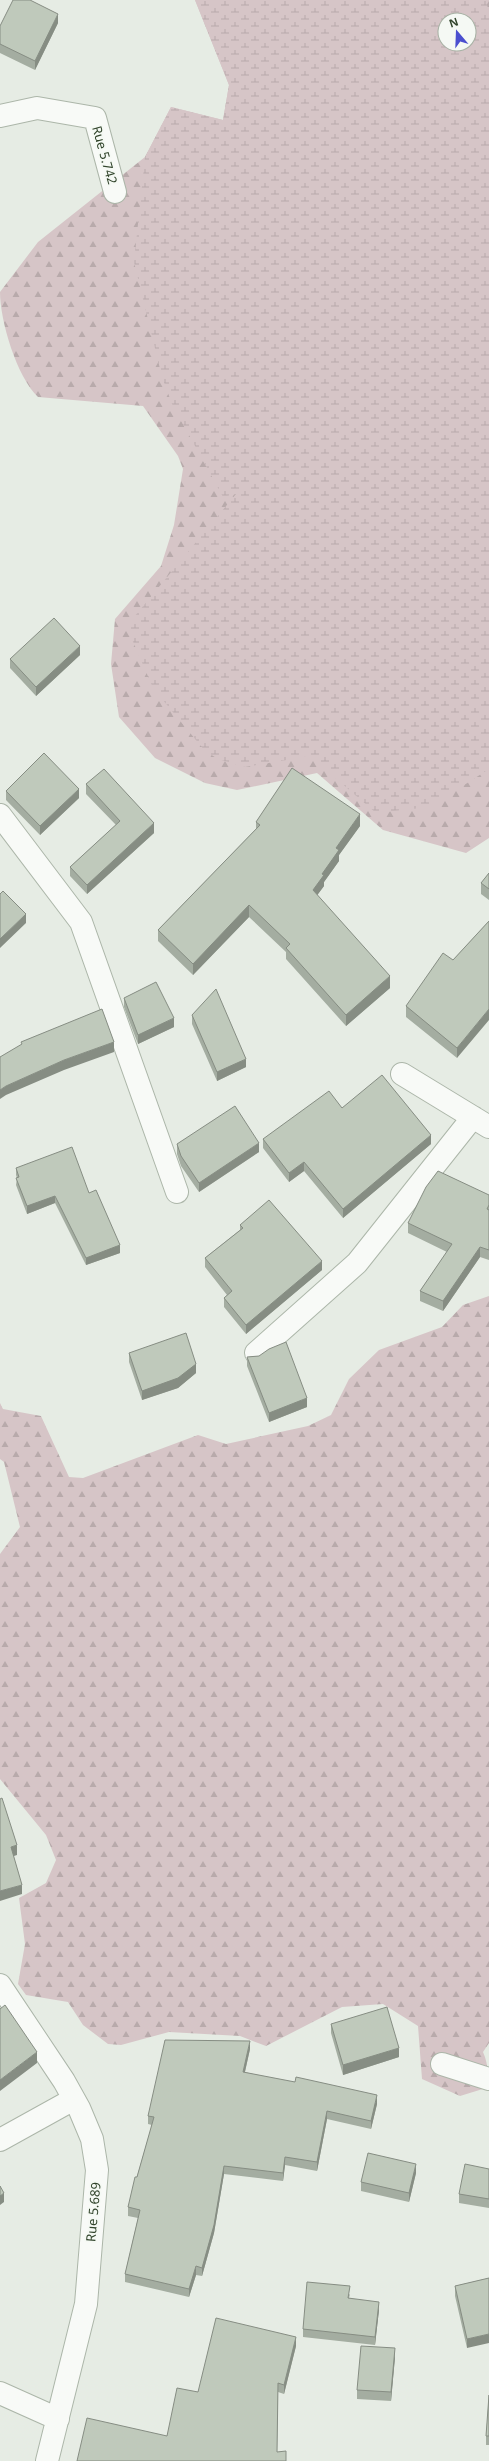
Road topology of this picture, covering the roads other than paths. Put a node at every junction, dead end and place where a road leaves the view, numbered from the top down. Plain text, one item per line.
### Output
1 (0, 116) edge
2 (115, 192) dead end
3 (0, 815) edge
4 (402, 1074) dead end
5 (481, 1122) edge
6 (177, 1192) dead end
7 (256, 1353) dead end
8 (0, 1985) edge
9 (442, 2064) dead end
10 (489, 2079) edge
11 (74, 2099) junction
12 (0, 2140) edge
13 (0, 2393) edge
14 (58, 2419) junction
15 (47, 2461) edge

1 - 2 street, Rue 5.742
3 - 6 street
4 - 5 street
5 - 7 street
8 - 11 street, Rue 5.689
9 - 10 street
11 - 12 street
11 - 14 street, Rue 5.689
13 - 14 street
14 - 15 street, Rue 5.689

